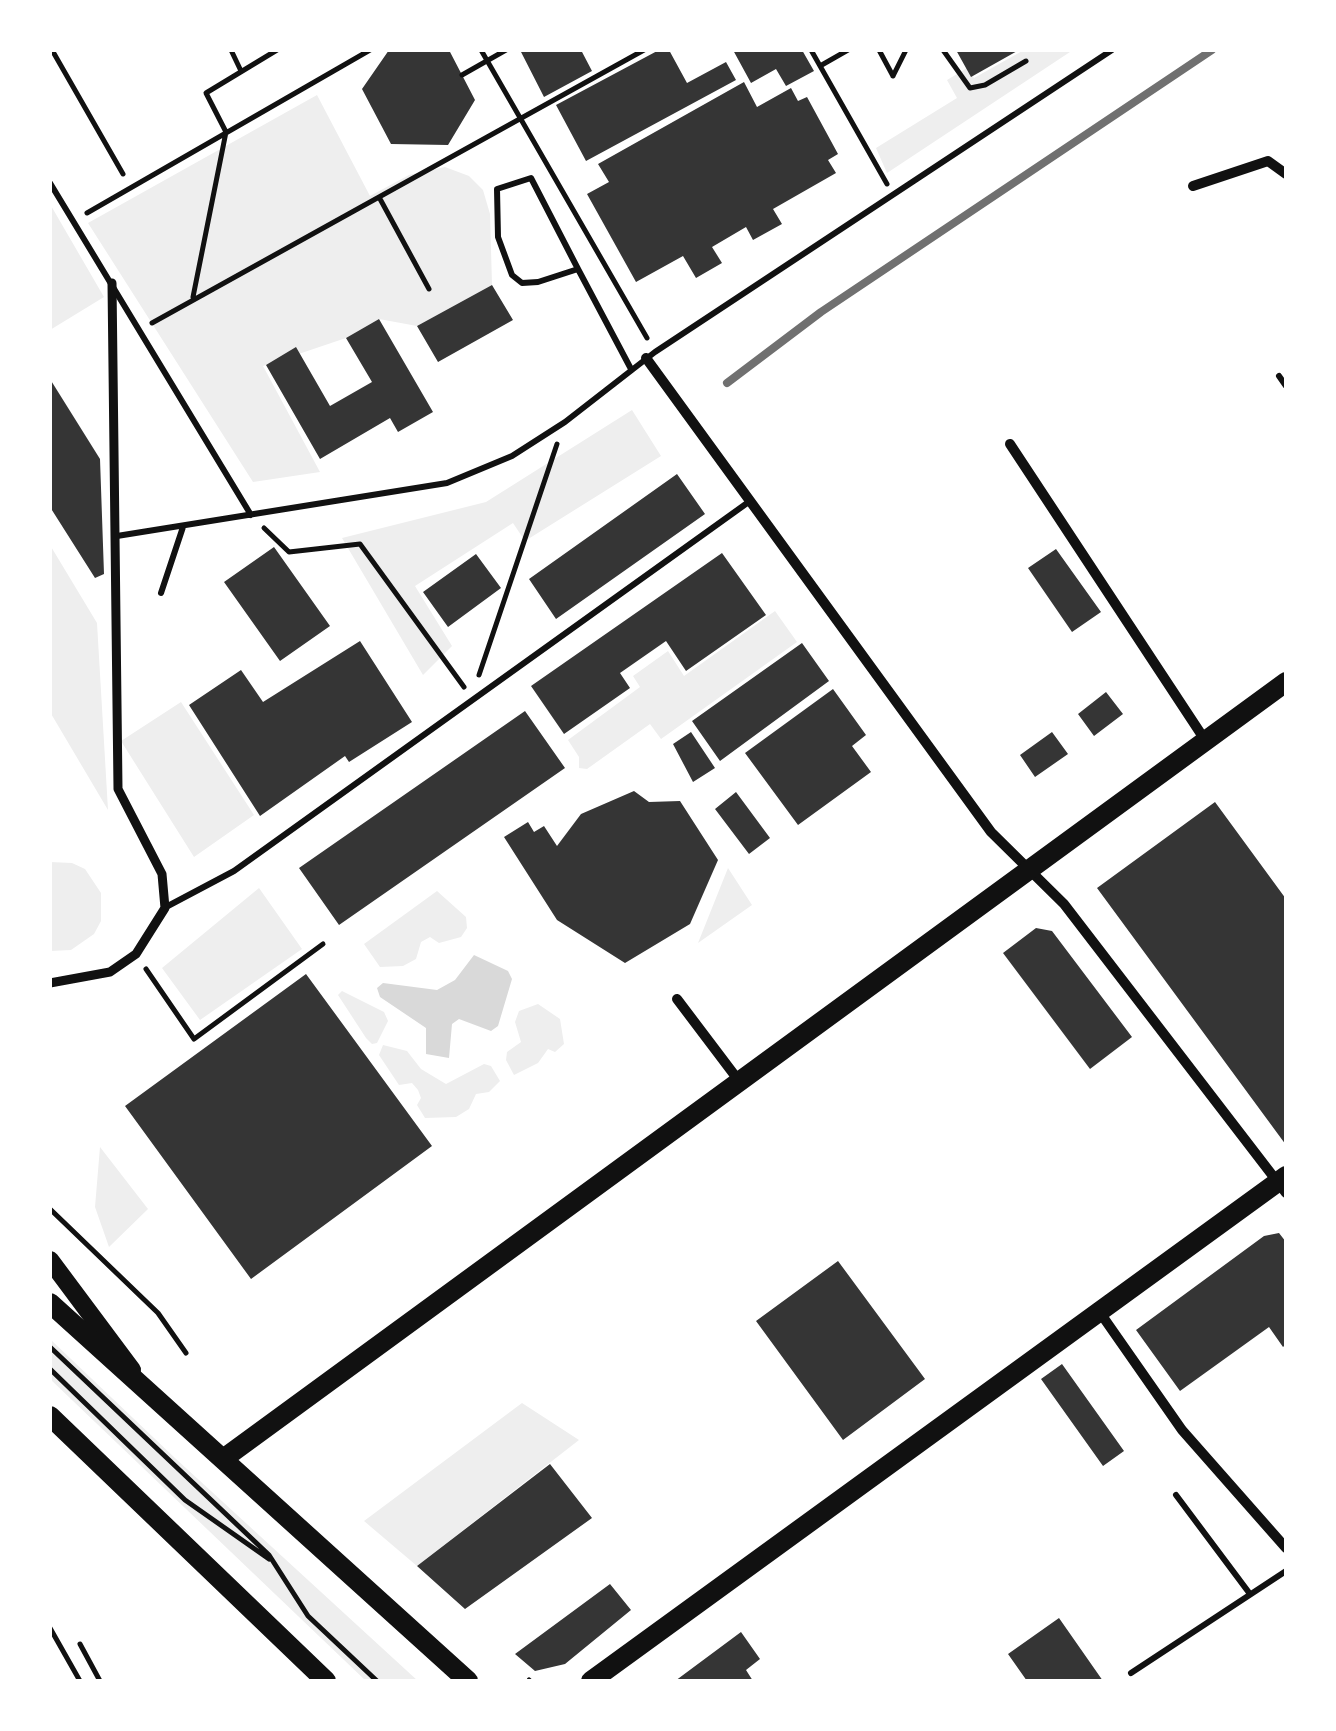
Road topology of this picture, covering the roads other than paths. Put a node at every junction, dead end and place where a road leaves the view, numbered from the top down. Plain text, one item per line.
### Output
1 (1111, 50) edge
2 (1286, 174) edge
3 (50, 183) edge
4 (1194, 186) dead end
5 (578, 268) junction
6 (112, 282) junction
7 (651, 355) junction
8 (631, 368) junction
9 (1278, 376) dead end
10 (1286, 386) edge
11 (1010, 444) dead end
12 (752, 499) junction
13 (251, 515) junction
14 (183, 527) junction
15 (117, 536) junction
16 (161, 593) dead end
17 (1286, 682) edge
18 (1205, 740) junction
19 (1029, 870) junction
20 (165, 908) junction
21 (50, 984) edge
22 (678, 999) dead end
23 (740, 1081) junction
24 (1283, 1183) edge
25 (50, 1260) edge
26 (50, 1303) edge
27 (1101, 1314) junction
28 (141, 1383) junction
29 (50, 1416) edge
30 (223, 1459) junction
31 (1176, 1495) dead end
32 (1286, 1548) edge
33 (1286, 1570) edge
34 (1250, 1594) junction
35 (1131, 1673) dead end
36 (326, 1681) edge
37 (468, 1681) edge
38 (591, 1681) edge

1 - 7 lane
2 - 4 street
3 - 6 lane
5 - 5 lane
5 - 8 lane
6 - 13 lane
6 - 15 street
7 - 8 lane
7 - 12 street
8 - 13 lane
9 - 10 lane
11 - 18 street
12 - 19 street
12 - 20 lane
13 - 14 lane
14 - 15 lane
14 - 16 lane
15 - 20 street
17 - 18 main road
18 - 19 main road
19 - 23 main road
19 - 24 street
20 - 21 street
22 - 23 street
23 - 30 main road
24 - 27 main road
25 - 28 main road
26 - 28 main road
27 - 32 street
27 - 38 main road
28 - 30 main road
29 - 36 main road
30 - 37 main road
31 - 34 lane
33 - 34 lane
34 - 35 lane

